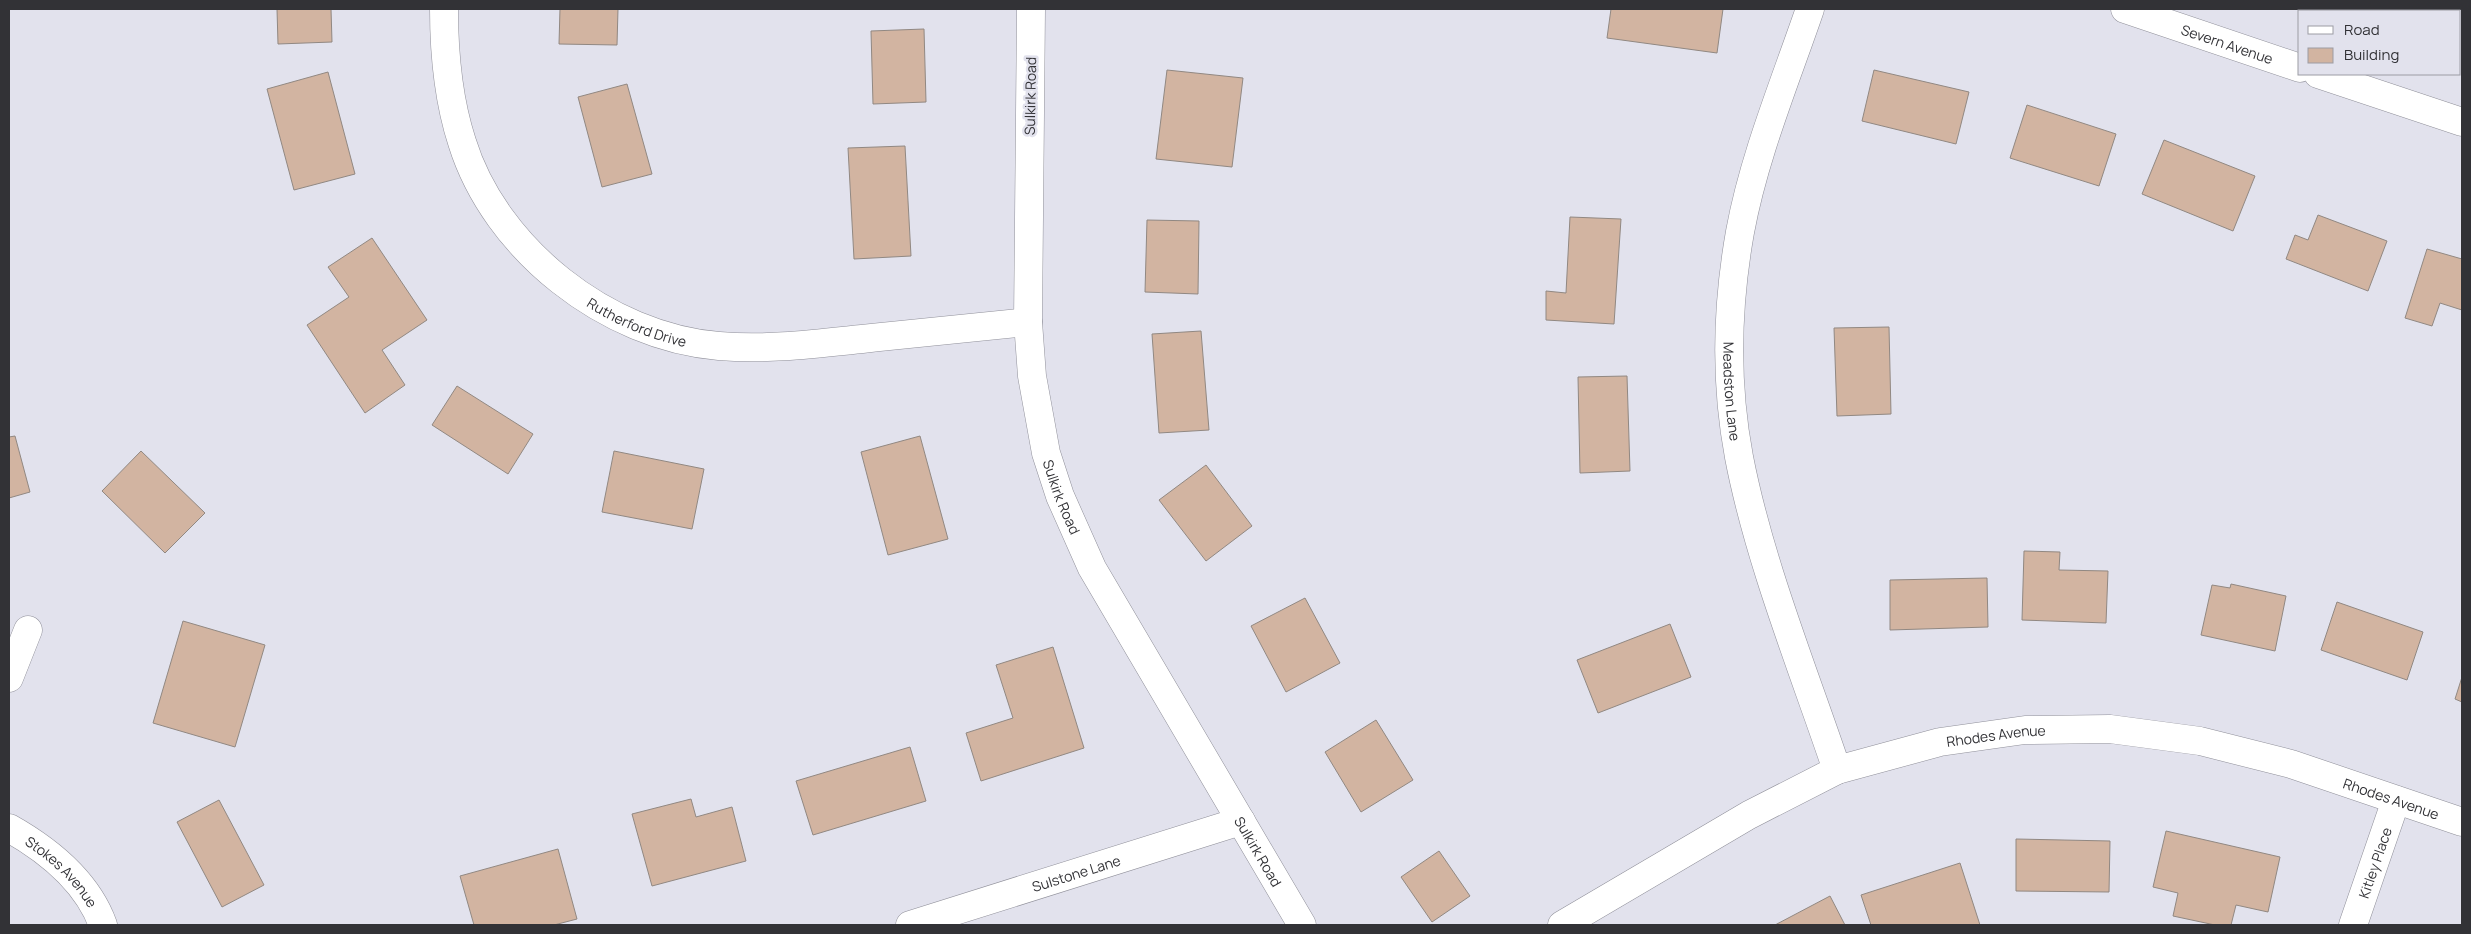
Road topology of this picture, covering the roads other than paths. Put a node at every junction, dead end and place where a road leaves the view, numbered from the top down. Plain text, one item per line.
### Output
1 (444, 9) edge
2 (1031, 9) edge
3 (1810, 9) edge
4 (2125, 9) edge
5 (2298, 67) edge
6 (2321, 75) edge
7 (2462, 122) edge
8 (1028, 322) junction
9 (28, 630) dead end
10 (9, 678) edge
11 (1837, 770) junction
12 (2396, 800) junction
13 (1241, 821) junction
14 (2462, 822) edge
15 (9, 828) edge
16 (102, 925) edge
17 (910, 925) edge
18 (1302, 925) edge
19 (1562, 925) edge
20 (2353, 925) edge

1 - 8 street, Rutherford Drive
2 - 8 street, Sulkirk Road
3 - 11 street, Meadston Lane
4 - 5 street, Severn Avenue
6 - 7 street
8 - 13 street, Sulkirk Road
9 - 10 street
11 - 12 street, Rhodes Avenue
11 - 19 street, Rhodes Avenue
12 - 14 street, Rhodes Avenue
12 - 20 street, Kitley Place
13 - 17 street, Sulstone Lane
13 - 18 street, Sulkirk Road
15 - 16 street, Stokes Avenue

